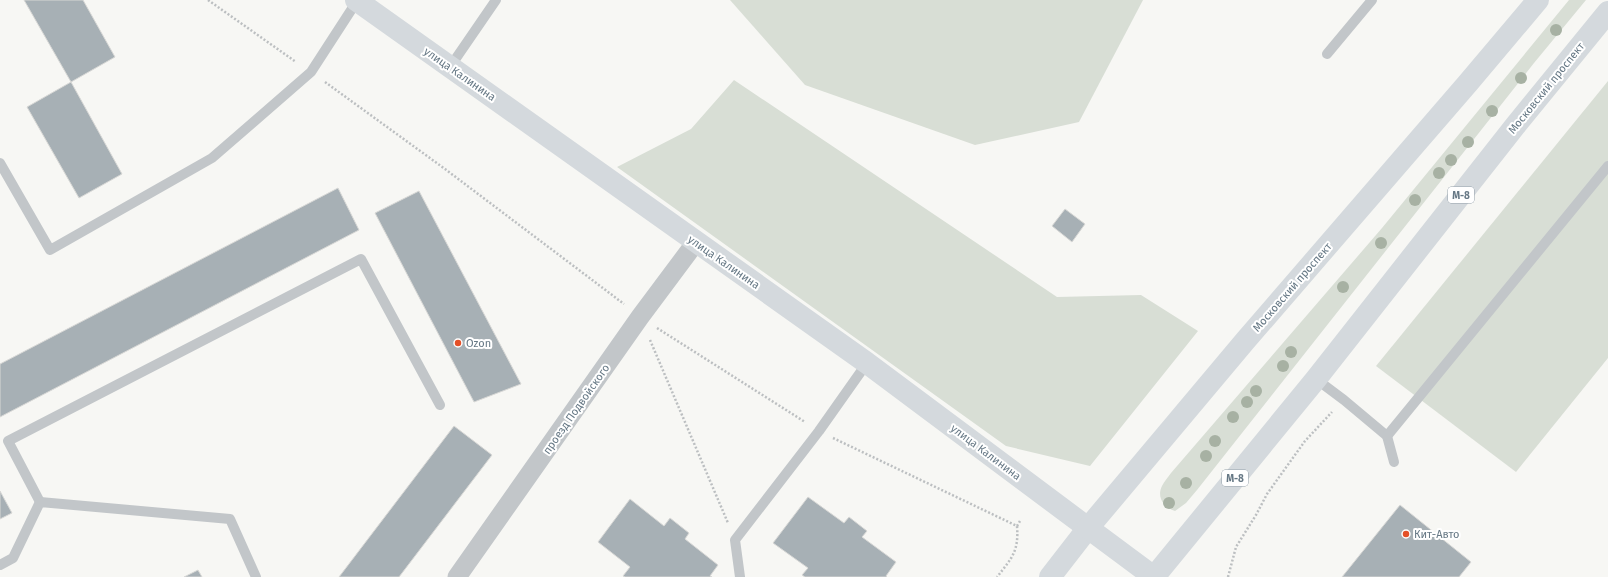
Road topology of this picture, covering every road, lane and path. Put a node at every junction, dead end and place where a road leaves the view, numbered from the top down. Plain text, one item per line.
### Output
1 (208, 0) edge
2 (357, 0) edge
3 (496, 0) edge
4 (1372, 0) edge
5 (1538, 0) edge
6 (1608, 12) edge
7 (1328, 54) dead end
8 (450, 67) junction
9 (311, 72) junction
10 (0, 163) edge
11 (1608, 166) edge
12 (696, 242) junction
13 (640, 317) junction
14 (867, 363) junction
15 (1316, 380) junction
16 (1344, 400) junction
17 (440, 405) dead end
18 (1387, 436) junction
19 (4, 443) edge
20 (1394, 462) dead end
21 (40, 502) junction
22 (1020, 522) dead end
23 (1017, 526) dead end
24 (1088, 528) junction
25 (0, 565) edge
26 (256, 577) edge
27 (457, 577) edge
28 (740, 577) edge
29 (1050, 577) edge
30 (1154, 577) edge
31 (1228, 577) edge

1 - 9 path
2 - 8 main road, улица Калинина
2 - 9 lane
3 - 8 lane
4 - 7 lane
5 - 24 main road, Московский проспект
6 - 15 main road, Московский проспект / М-8
8 - 12 main road, улица Калинина
9 - 10 lane
9 - 13 path
11 - 18 lane
12 - 13 street, проезд Подвойского
12 - 14 main road, улица Калинина
13 - 27 street, проезд Подвойского
14 - 24 main road, улица Калинина
14 - 28 lane
15 - 16 lane
15 - 30 main road, Московский проспект / М-8
16 - 18 lane
16 - 31 path
17 - 19 lane
18 - 20 lane
19 - 21 lane
21 - 25 lane
21 - 26 lane
22 - 23 path
24 - 29 main road, Московский проспект
24 - 30 main road, М-8

